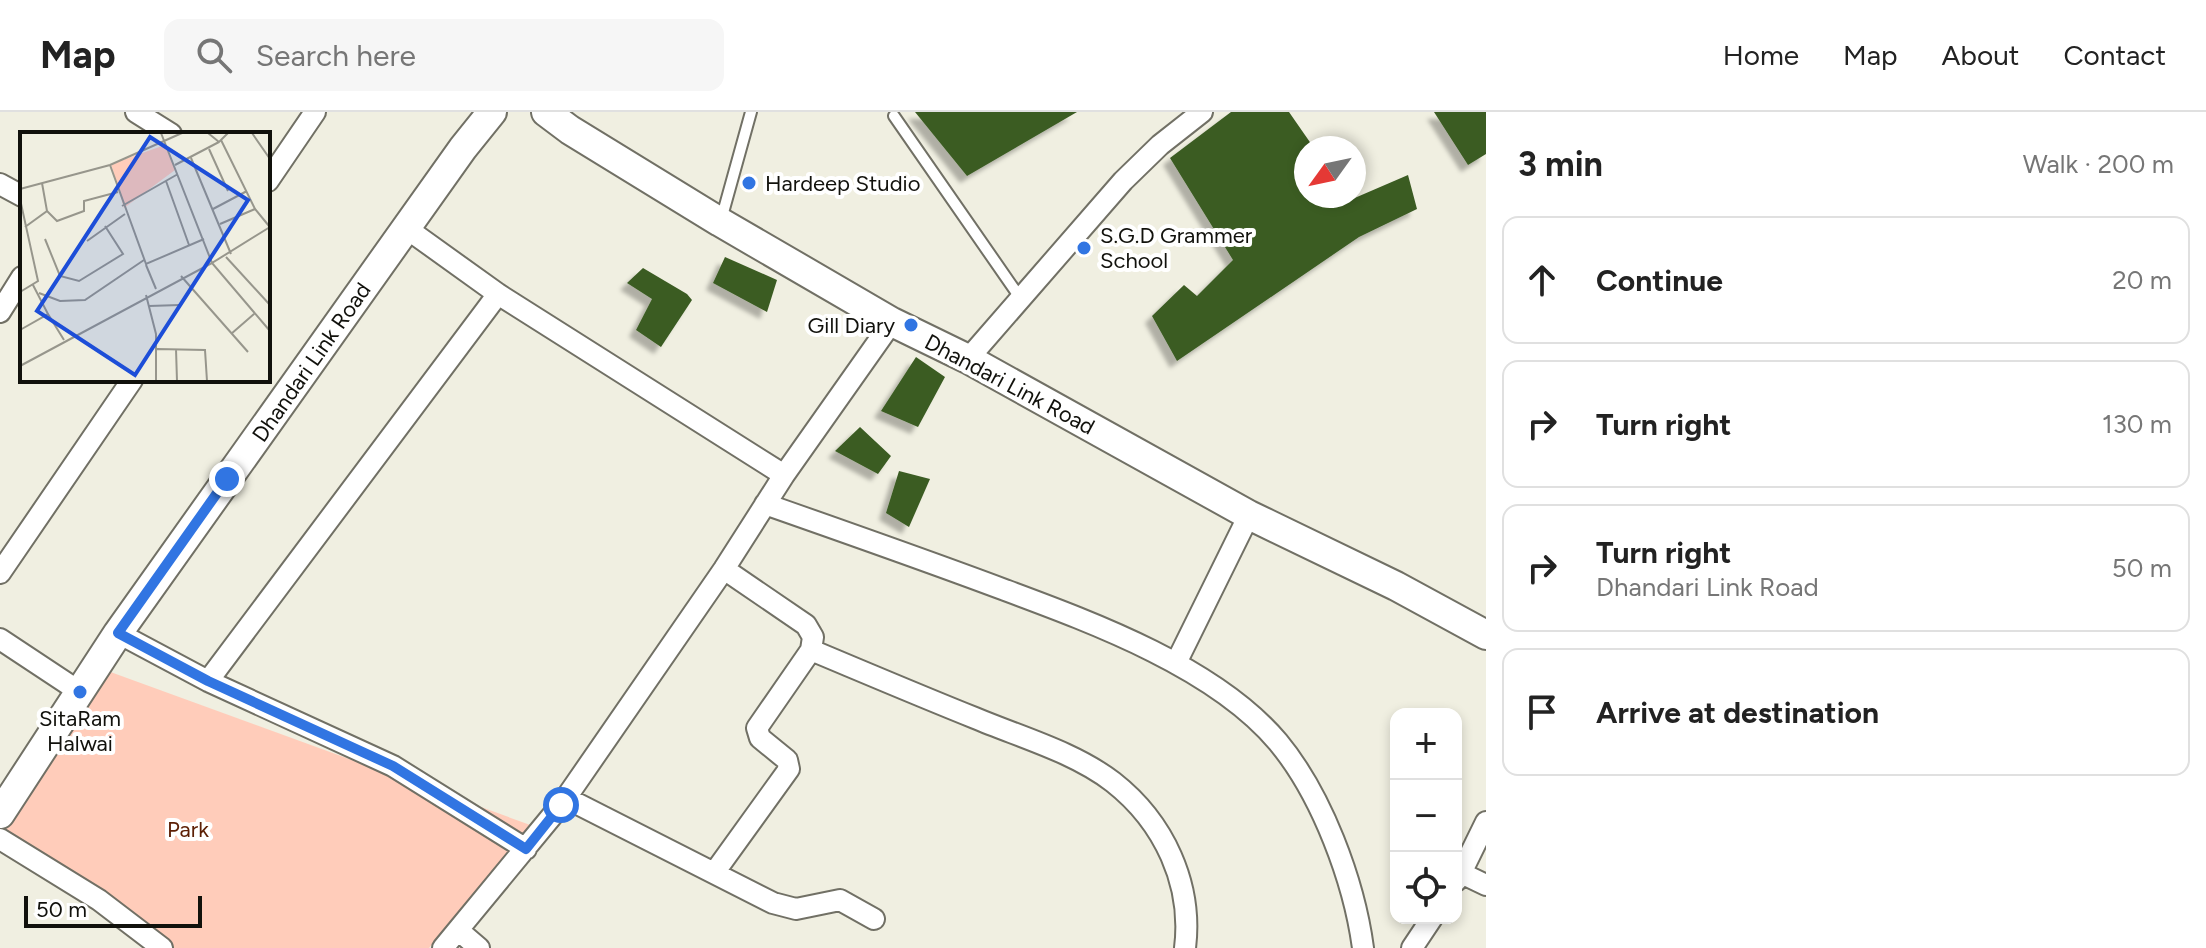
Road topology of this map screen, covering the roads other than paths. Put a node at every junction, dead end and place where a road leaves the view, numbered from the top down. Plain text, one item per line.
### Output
1 (136, 112) edge
2 (315, 112) edge
3 (492, 112) edge
4 (546, 112) edge
5 (751, 112) edge
6 (1202, 112) edge
7 (894, 116) dead end
8 (168, 132) edge
9 (270, 178) edge
10 (0, 184) edge
11 (20, 195) edge
12 (720, 222) junction
13 (406, 228) junction
14 (20, 280) edge
15 (498, 294) junction
16 (1021, 299) junction
17 (0, 312) edge
18 (892, 322) junction
19 (968, 359) junction
20 (131, 382) edge
21 (784, 475) junction
22 (765, 504) junction
23 (1249, 515) junction
24 (724, 569) junction
25 (0, 573) edge
26 (118, 633) junction
27 (1486, 635) edge
28 (0, 639) edge
29 (811, 650) junction
30 (1176, 663) junction
31 (208, 681) junction
32 (80, 692) junction
33 (566, 798) junction
34 (0, 814) edge
35 (1486, 822) edge
36 (0, 839) edge
37 (526, 849) junction
38 (1462, 871) edge
39 (714, 873) junction
40 (1462, 878) edge
41 (1486, 885) edge
42 (874, 919) dead end
43 (1428, 924) edge
44 (458, 930) junction
45 (162, 948) edge
46 (443, 948) edge
47 (479, 948) edge
48 (1185, 948) edge
49 (1363, 948) edge
50 (1412, 948) edge

1 - 8 street
2 - 9 street
3 - 13 street, Dhandari Link Road
4 - 12 street, Dhandari Link Road
5 - 12 lane
6 - 16 street
7 - 16 lane
10 - 11 street
12 - 18 street, Dhandari Link Road
13 - 15 street
13 - 26 street, Dhandari Link Road
14 - 17 street
15 - 21 street
15 - 31 street
16 - 19 street
18 - 19 street, Dhandari Link Road
18 - 21 street
19 - 23 street, Dhandari Link Road
20 - 25 street
21 - 22 street
22 - 24 street
22 - 30 street
23 - 27 street, Dhandari Link Road
23 - 30 street
24 - 29 street
24 - 33 street
26 - 31 street
26 - 32 street, Dhandari Link Road
28 - 32 street
29 - 39 street
29 - 48 street
30 - 49 street
31 - 37 street
32 - 34 street, Dhandari Link Road
33 - 37 street
33 - 39 street
35 - 38 street
36 - 45 street
37 - 44 street
39 - 42 street
40 - 41 street
43 - 50 street
44 - 46 street
44 - 47 street

